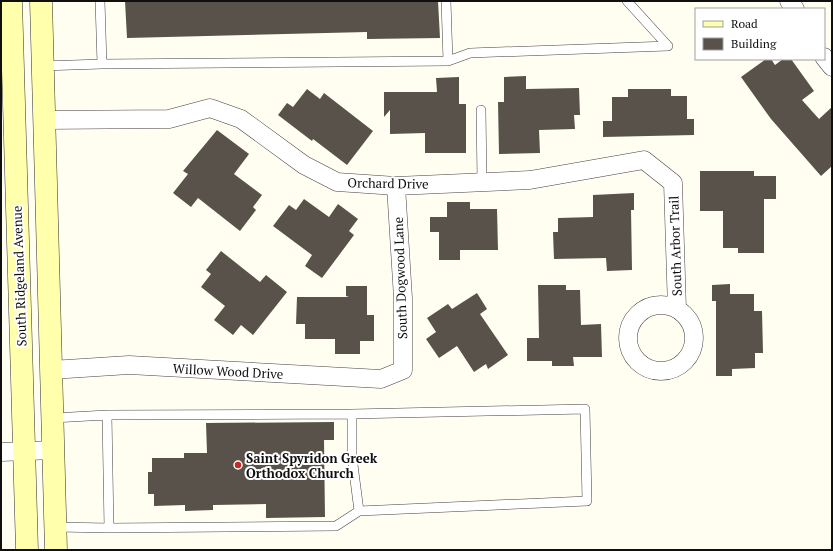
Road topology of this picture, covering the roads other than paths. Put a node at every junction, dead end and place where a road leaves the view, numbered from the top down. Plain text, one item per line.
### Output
1 (11, 1) edge
2 (41, 1) edge
3 (100, 1) edge
4 (446, 1) edge
5 (627, 1) edge
6 (825, 58) edge
7 (448, 61) junction
8 (102, 64) junction
9 (42, 66) junction
10 (832, 67) edge
11 (481, 110) dead end
12 (44, 120) junction
13 (482, 182) junction
14 (673, 183) joint
15 (396, 186) junction
16 (677, 309) dead end
17 (51, 370) junction
18 (403, 370) joint
19 (352, 414) junction
20 (107, 415) junction
21 (53, 418) junction
22 (53, 450) junction
23 (1, 452) edge
24 (24, 452) junction
25 (359, 511) junction
26 (56, 527) junction
27 (109, 528) junction
28 (27, 550) edge
29 (56, 550) edge

1 - 24 main road, South Ridgeland Avenue
2 - 9 main road
3 - 8 lane
4 - 7 lane
5 - 7 lane
6 - 10 street
7 - 8 lane
8 - 9 lane
9 - 12 main road
11 - 13 lane
12 - 15 street, Orchard Drive
12 - 17 main road
13 - 14 street, Orchard Drive
13 - 15 street, Orchard Drive
14 - 16 street, South Arbor Trail
15 - 18 street, South Dogwood Lane
17 - 18 street, Willow Wood Drive
17 - 21 main road
19 - 20 lane
19 - 25 lane
19 - 25 lane
20 - 21 lane
20 - 27 lane
21 - 22 main road
22 - 24 street
22 - 26 main road
23 - 24 street
24 - 28 main road, South Ridgeland Avenue
25 - 27 lane
26 - 27 lane
26 - 29 main road

